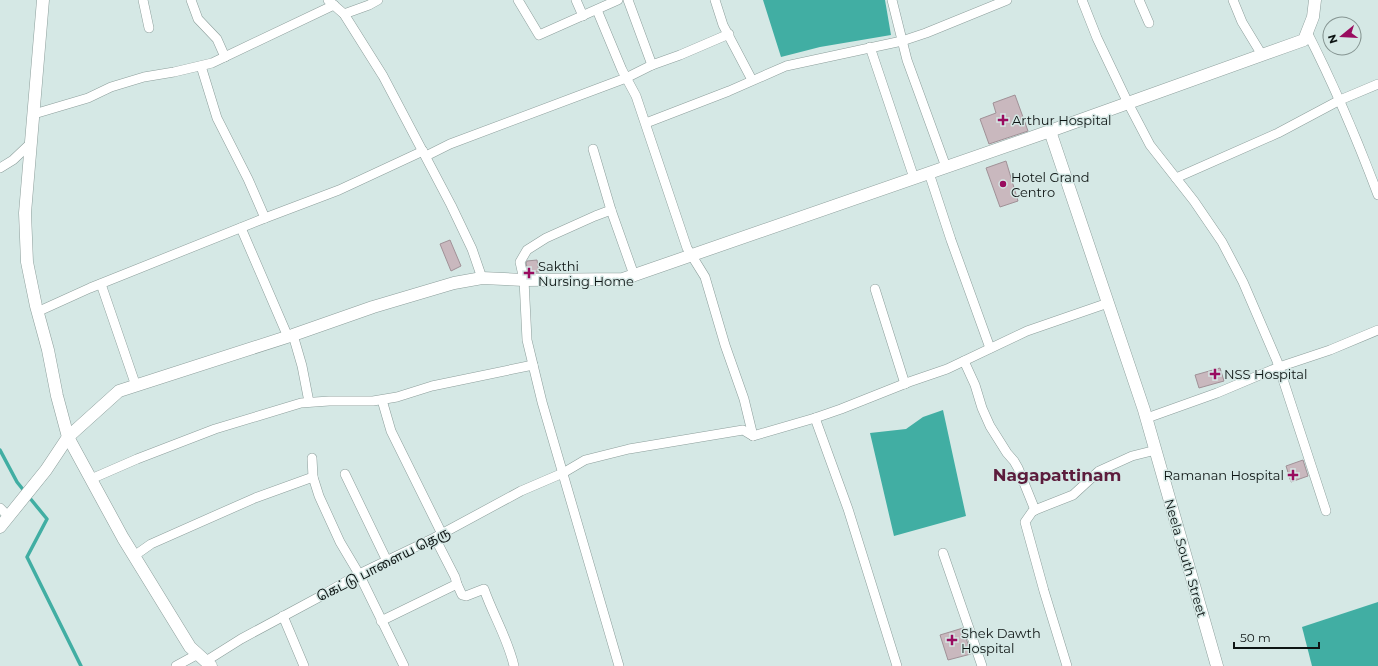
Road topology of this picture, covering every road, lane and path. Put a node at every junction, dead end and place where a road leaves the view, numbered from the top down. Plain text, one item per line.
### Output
1 (43, 0) edge
2 (143, 0) edge
3 (191, 0) edge
4 (378, 0) edge
5 (518, 0) edge
6 (576, 0) edge
7 (618, 0) edge
8 (628, 0) edge
9 (715, 0) edge
10 (892, 0) edge
11 (1007, 0) edge
12 (1082, 0) edge
13 (1139, 0) edge
14 (1233, 0) edge
15 (1315, 0) edge
16 (331, 2) edge
17 (597, 10) junction
18 (344, 14) junction
19 (583, 16) junction
20 (1149, 23) dead end
21 (149, 28) dead end
22 (1307, 32) junction
23 (729, 34) junction
24 (902, 41) junction
25 (870, 47) junction
26 (1262, 55) junction
27 (225, 57) junction
28 (652, 65) junction
29 (201, 66) junction
30 (626, 78) junction
31 (752, 80) junction
32 (1378, 84) edge
33 (1340, 100) junction
34 (1128, 103) junction
35 (34, 114) junction
36 (646, 123) junction
37 (1050, 131) junction
38 (32, 142) junction
39 (592, 149) dead end
40 (424, 154) junction
41 (946, 167) junction
42 (0, 168) edge
43 (929, 173) junction
44 (914, 178) junction
45 (1176, 178) junction
46 (1378, 195) edge
47 (611, 210) junction
48 (265, 218) junction
49 (241, 228) junction
50 (692, 255) junction
51 (634, 275) junction
52 (482, 278) junction
53 (524, 280) junction
54 (101, 284) junction
55 (875, 289) dead end
56 (1108, 303) junction
57 (38, 312) junction
58 (1378, 330) edge
59 (290, 336) junction
60 (990, 348) junction
61 (964, 361) junction
62 (533, 365) junction
63 (1279, 367) junction
64 (905, 384) junction
65 (136, 386) junction
66 (382, 400) junction
67 (309, 402) junction
68 (815, 418) junction
69 (1146, 418) junction
70 (753, 436) junction
71 (68, 437) junction
72 (1156, 450) junction
73 (312, 458) dead end
74 (563, 473) junction
75 (345, 474) dead end
76 (313, 477) junction
77 (91, 479) junction
78 (1035, 510) junction
79 (1326, 511) dead end
80 (4, 512) edge
81 (0, 527) edge
82 (438, 536) junction
83 (943, 553) dead end
84 (134, 556) junction
85 (387, 561) junction
86 (359, 574) junction
87 (457, 584) junction
88 (283, 616) junction
89 (381, 621) junction
90 (205, 660) edge
91 (176, 666) edge
92 (304, 666) edge
93 (404, 666) edge
94 (514, 666) edge
95 (619, 666) edge
96 (897, 666) edge
97 (982, 666) edge
98 (1067, 666) edge
99 (1217, 666) edge

1 - 35 street
2 - 21 street
3 - 27 street
4 - 18 street
5 - 19 street
6 - 19 street
7 - 17 street
8 - 28 street
9 - 23 street
10 - 24 street
11 - 24 street
12 - 34 street
13 - 20 street
14 - 26 street
15 - 22 street
16 - 18 street
16 - 27 street
17 - 19 street
17 - 30 street
18 - 40 street
22 - 26 street
22 - 33 street
23 - 28 street
23 - 31 street
24 - 25 street
24 - 41 street
25 - 31 street
25 - 44 street
26 - 34 street
27 - 29 street
28 - 30 street
29 - 35 street
29 - 48 street
30 - 36 street
30 - 40 street
31 - 36 street
32 - 33 street
33 - 45 street
33 - 46 street
34 - 37 street
34 - 45 street
35 - 38 street
36 - 50 street
37 - 41 street
37 - 56 street, Neela South Street
38 - 42 street
38 - 57 street
39 - 47 street
40 - 48 street
40 - 52 street
41 - 43 street
43 - 44 street
43 - 60 street
44 - 50 street
45 - 63 street
47 - 51 street
47 - 53 street
48 - 49 street
49 - 54 street
49 - 59 street
50 - 51 street
50 - 70 street
51 - 53 street
52 - 53 street
52 - 59 street
53 - 62 street
54 - 57 street
54 - 65 street
55 - 64 street
56 - 60 street
56 - 69 street, Neela South Street
57 - 71 street
58 - 63 street
59 - 65 street
59 - 67 street
60 - 61 street
61 - 64 street
61 - 78 street
62 - 66 street
62 - 74 street
63 - 69 street
63 - 79 street
64 - 68 street
65 - 71 street
66 - 67 street
66 - 82 street
67 - 77 street
68 - 70 street
68 - 96 street
69 - 72 street, Neela South Street
70 - 74 street, கெட்டு பாளைய தெரு
71 - 77 street
71 - 80 street
72 - 78 street
72 - 99 street, Neela South Street
73 - 76 street
74 - 82 street, கெட்டு பாளைய தெரு
74 - 95 street
75 - 85 street
76 - 84 street
76 - 86 street
77 - 84 street
78 - 98 street
80 - 81 street
82 - 85 street, கெட்டு பாளைய தெரு
82 - 87 street
83 - 97 street
84 - 90 street
85 - 86 street, கெட்டு பாளைய தெரு
86 - 88 street, கெட்டு பாளைய தெரு
86 - 89 street
87 - 89 street
87 - 94 street
88 - 90 street, கெட்டு பாளைய தெரு
88 - 92 street
89 - 93 street
90 - 91 street, கெட்டு பாளைய தெரு

